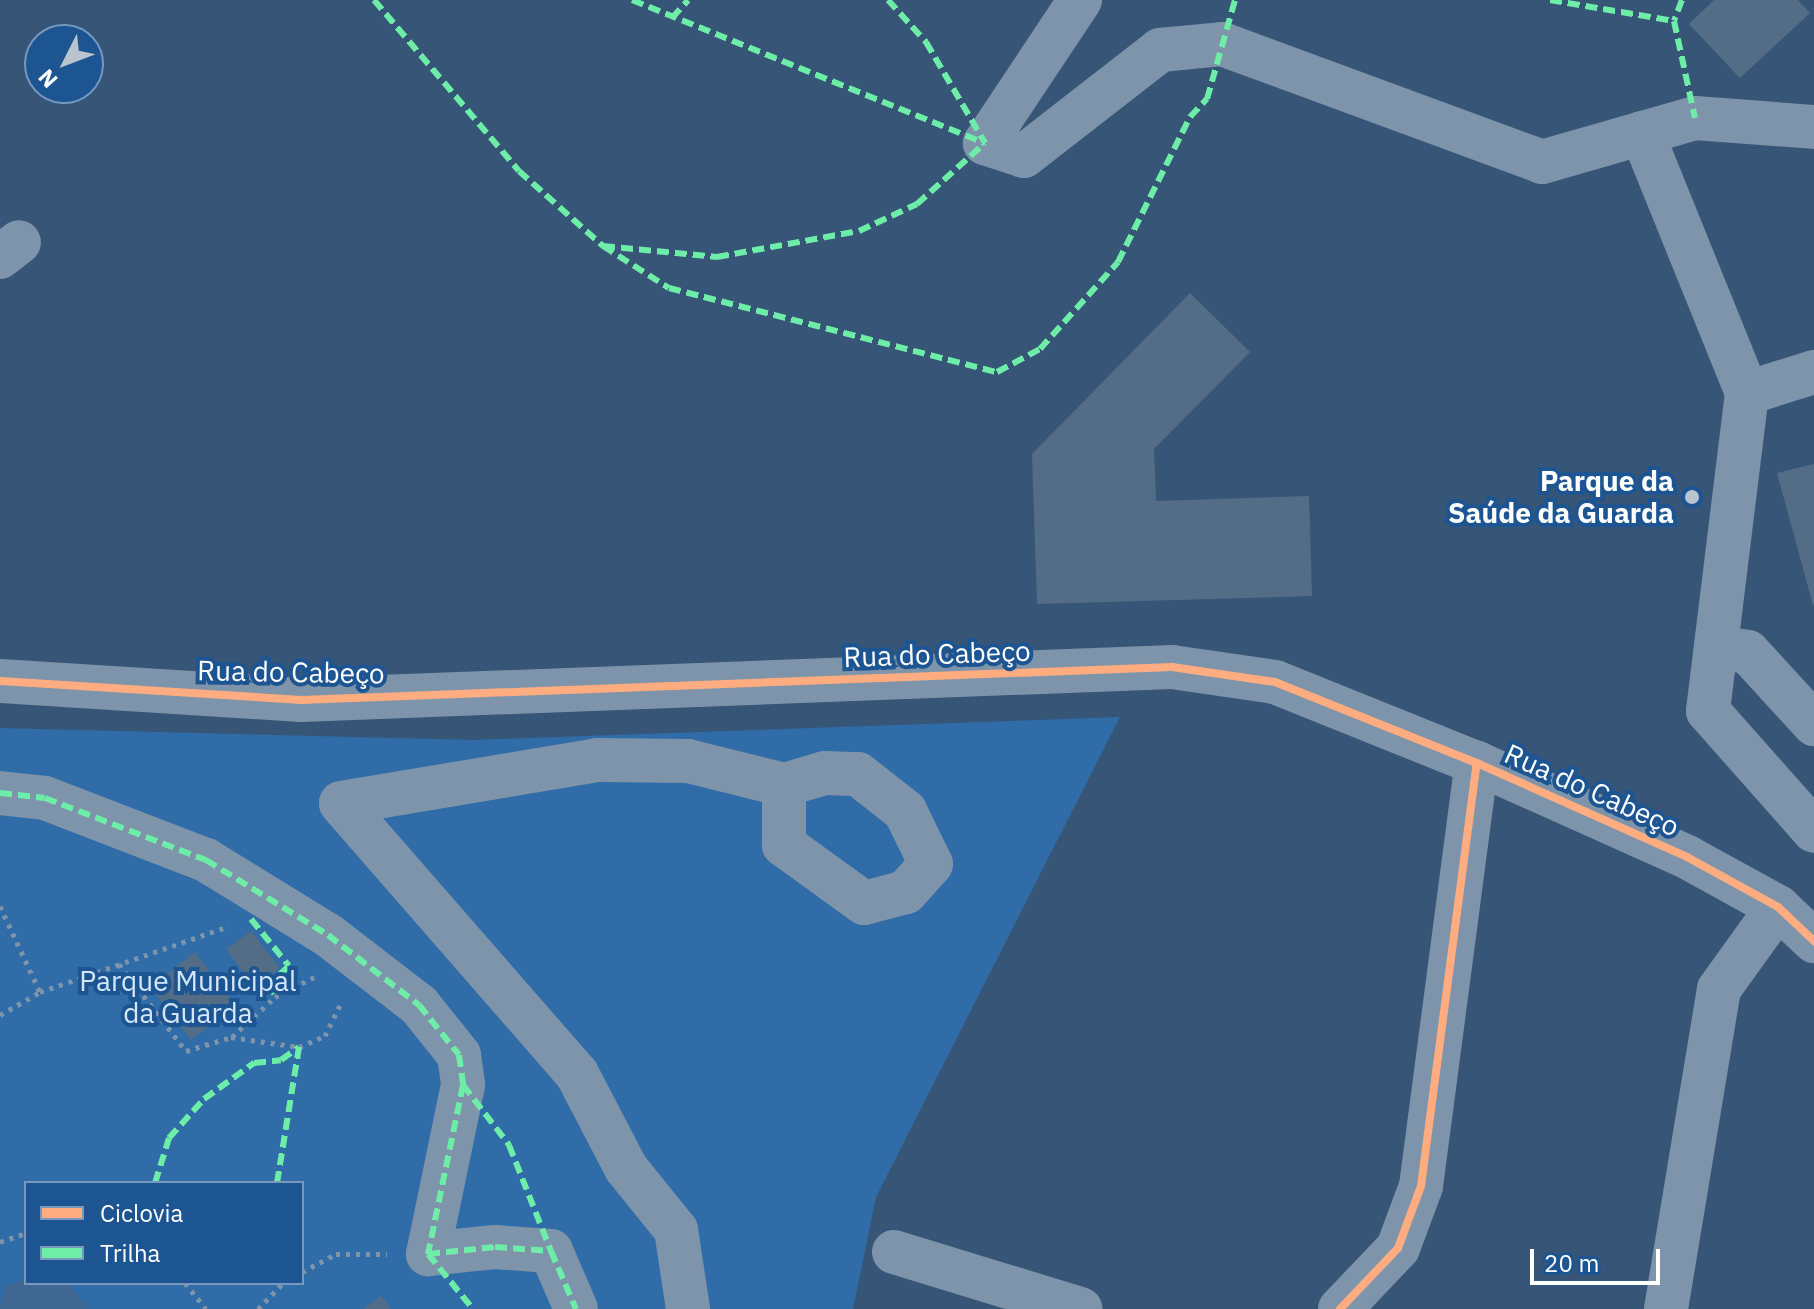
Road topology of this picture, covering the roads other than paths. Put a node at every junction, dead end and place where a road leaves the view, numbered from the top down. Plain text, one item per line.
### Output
1 (1080, 0) edge
2 (1814, 127) edge
3 (1642, 133) junction
4 (1814, 372) edge
5 (1747, 393) junction
6 (1716, 647) junction
7 (0, 681) edge
8 (1814, 724) edge
9 (1477, 763) junction
10 (784, 785) dead end
11 (0, 793) edge
12 (1814, 831) edge
13 (1778, 907) junction
14 (1813, 938) edge
15 (894, 1252) dead end
16 (576, 1309) edge
17 (688, 1309) edge
18 (1081, 1309) edge
19 (1340, 1309) edge
20 (1666, 1309) edge

1 - 3 street
2 - 3 street
3 - 5 street
4 - 5 street
5 - 6 street
6 - 8 street
6 - 12 street
7 - 9 street, Rua do Cabeço
9 - 13 street, Rua do Cabeço
9 - 19 street
10 - 17 street
11 - 16 street
13 - 14 street, Rua do Cabeço
13 - 20 street
15 - 18 street

